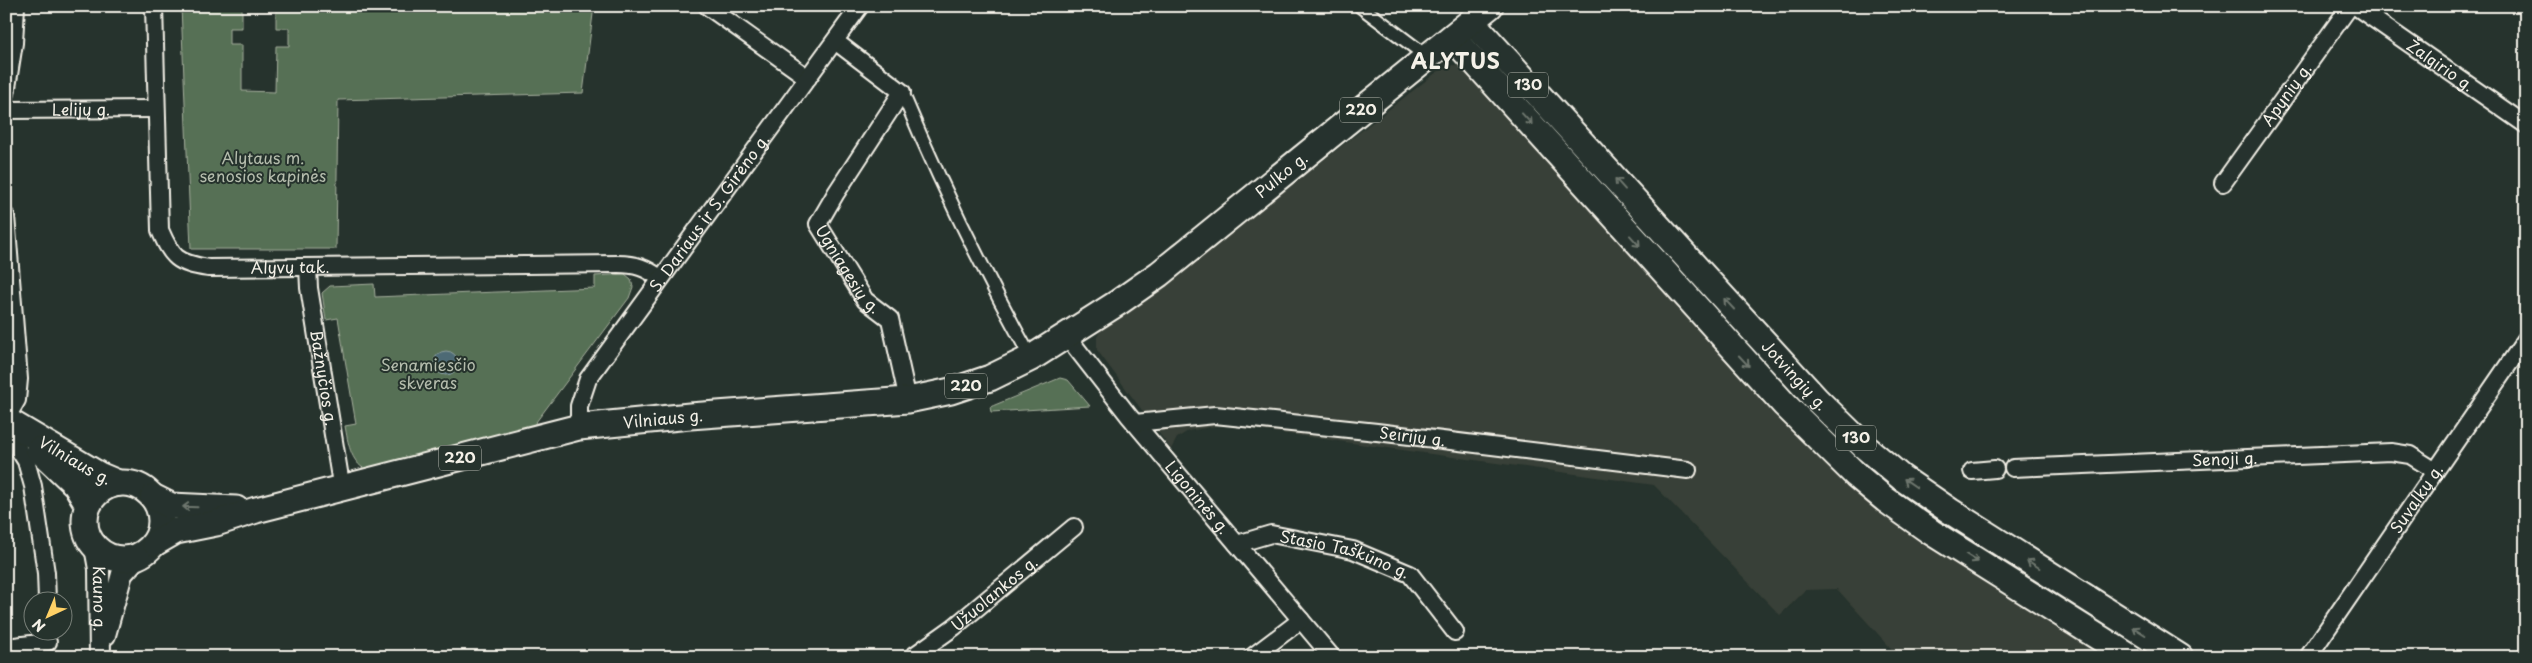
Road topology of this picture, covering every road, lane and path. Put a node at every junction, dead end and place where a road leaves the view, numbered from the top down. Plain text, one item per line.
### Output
1 (16, 6) edge
2 (154, 6) edge
3 (707, 6) edge
4 (860, 6) edge
5 (1360, 6) edge
6 (2350, 6) edge
7 (2355, 6) edge
8 (1481, 14) edge
9 (1452, 37) junction
10 (835, 41) junction
11 (1417, 49) dead end
12 (808, 78) junction
13 (902, 92) junction
14 (6, 94) edge
15 (155, 109) junction
16 (6, 110) edge
17 (2526, 125) edge
18 (2223, 183) dead end
19 (6, 216) edge
20 (1688, 259) junction
21 (308, 267) junction
22 (660, 278) junction
23 (1668, 278) junction
24 (1066, 335) junction
25 (2526, 339) edge
26 (1031, 358) junction
27 (908, 400) junction
28 (6, 420) edge
29 (1135, 423) junction
30 (579, 426) junction
31 (6, 430) edge
32 (58, 466) junction
33 (2012, 468) dead end
34 (1995, 469) dead end
35 (1688, 470) dead end
36 (2434, 470) junction
37 (1972, 471) dead end
38 (118, 483) junction
39 (33, 486) junction
40 (342, 490) junction
41 (153, 496) junction
42 (88, 505) junction
43 (256, 510) junction
44 (1074, 527) dead end
45 (1238, 544) junction
46 (94, 547) junction
47 (146, 550) junction
48 (47, 590) edge
49 (1301, 620) junction
50 (1455, 632) dead end
51 (49, 643) edge
52 (6, 646) edge
53 (100, 654) edge
54 (912, 657) edge
55 (1252, 657) edge
56 (1332, 657) edge
57 (2130, 657) edge
58 (2180, 657) edge
59 (2308, 657) edge

1 - 14 street
2 - 15 street, Alyvų tak.
3 - 12 street
4 - 10 street, S. Dariaus ir S. Girėno g.
5 - 11 street
6 - 18 street, Apynių g.
7 - 17 street, Žalgirio g.
8 - 9 main road, Pulko g. / 220
20 -> 8 main road, Jotvingių g. / 130
9 -> 23 main road, Jotvingių g.
9 - 24 main road, Pulko g. / 220
10 - 12 street, S. Dariaus ir S. Girėno g.
10 - 13 street
12 - 22 street, S. Dariaus ir S. Girėno g.
13 - 26 street
13 - 27 street, Ugniagesių g.
15 - 16 street, Lelijų g.
15 - 21 street, Alyvų tak.
19 - 28 street
20 - 23 main road
58 -> 20 main road, Jotvingių g. / 130
21 - 22 street, Alyvų tak.
21 - 40 street, Bažnyčios g.
22 - 30 street, S. Dariaus ir S. Girėno g.
23 -> 57 main road, Jotvingių g.
24 - 26 main road, Vilniaus g. / 220
24 - 29 street, Ligoninės g.
25 - 36 street, Suvalkų g.
26 - 27 main road, Vilniaus g. / 220
27 - 30 main road, Vilniaus g. / 220
28 - 32 main road, Vilniaus g.
28 - 38 main road, Vilniaus g.
29 - 35 street, Seirijų g.
29 - 45 street, Ligoninės g.
30 - 40 main road, Vilniaus g. / 220
31 - 39 street
32 - 39 street
32 - 42 main road, Vilniaus g.
33 - 36 street, Senoji g.
34 - 37 street
36 - 59 street, Suvalkų g.
38 - 41 main road
38 - 42 main road
39 - 48 street
40 - 43 main road, Vilniaus g. / 220
43 -> 41 main road, Vilniaus g. / 220
41 - 47 main road
42 - 46 main road
43 - 47 main road, Vilniaus g. / 220
44 - 54 street, Užuolankos g.
45 - 49 street, Ligoninės g.
45 - 50 street, Stasio Taškūno g.
46 - 47 main road
46 - 53 street, Kauno g.
47 - 53 street, Kauno g.
49 - 55 street
49 - 56 street, Ligoninės g.
51 - 52 street

